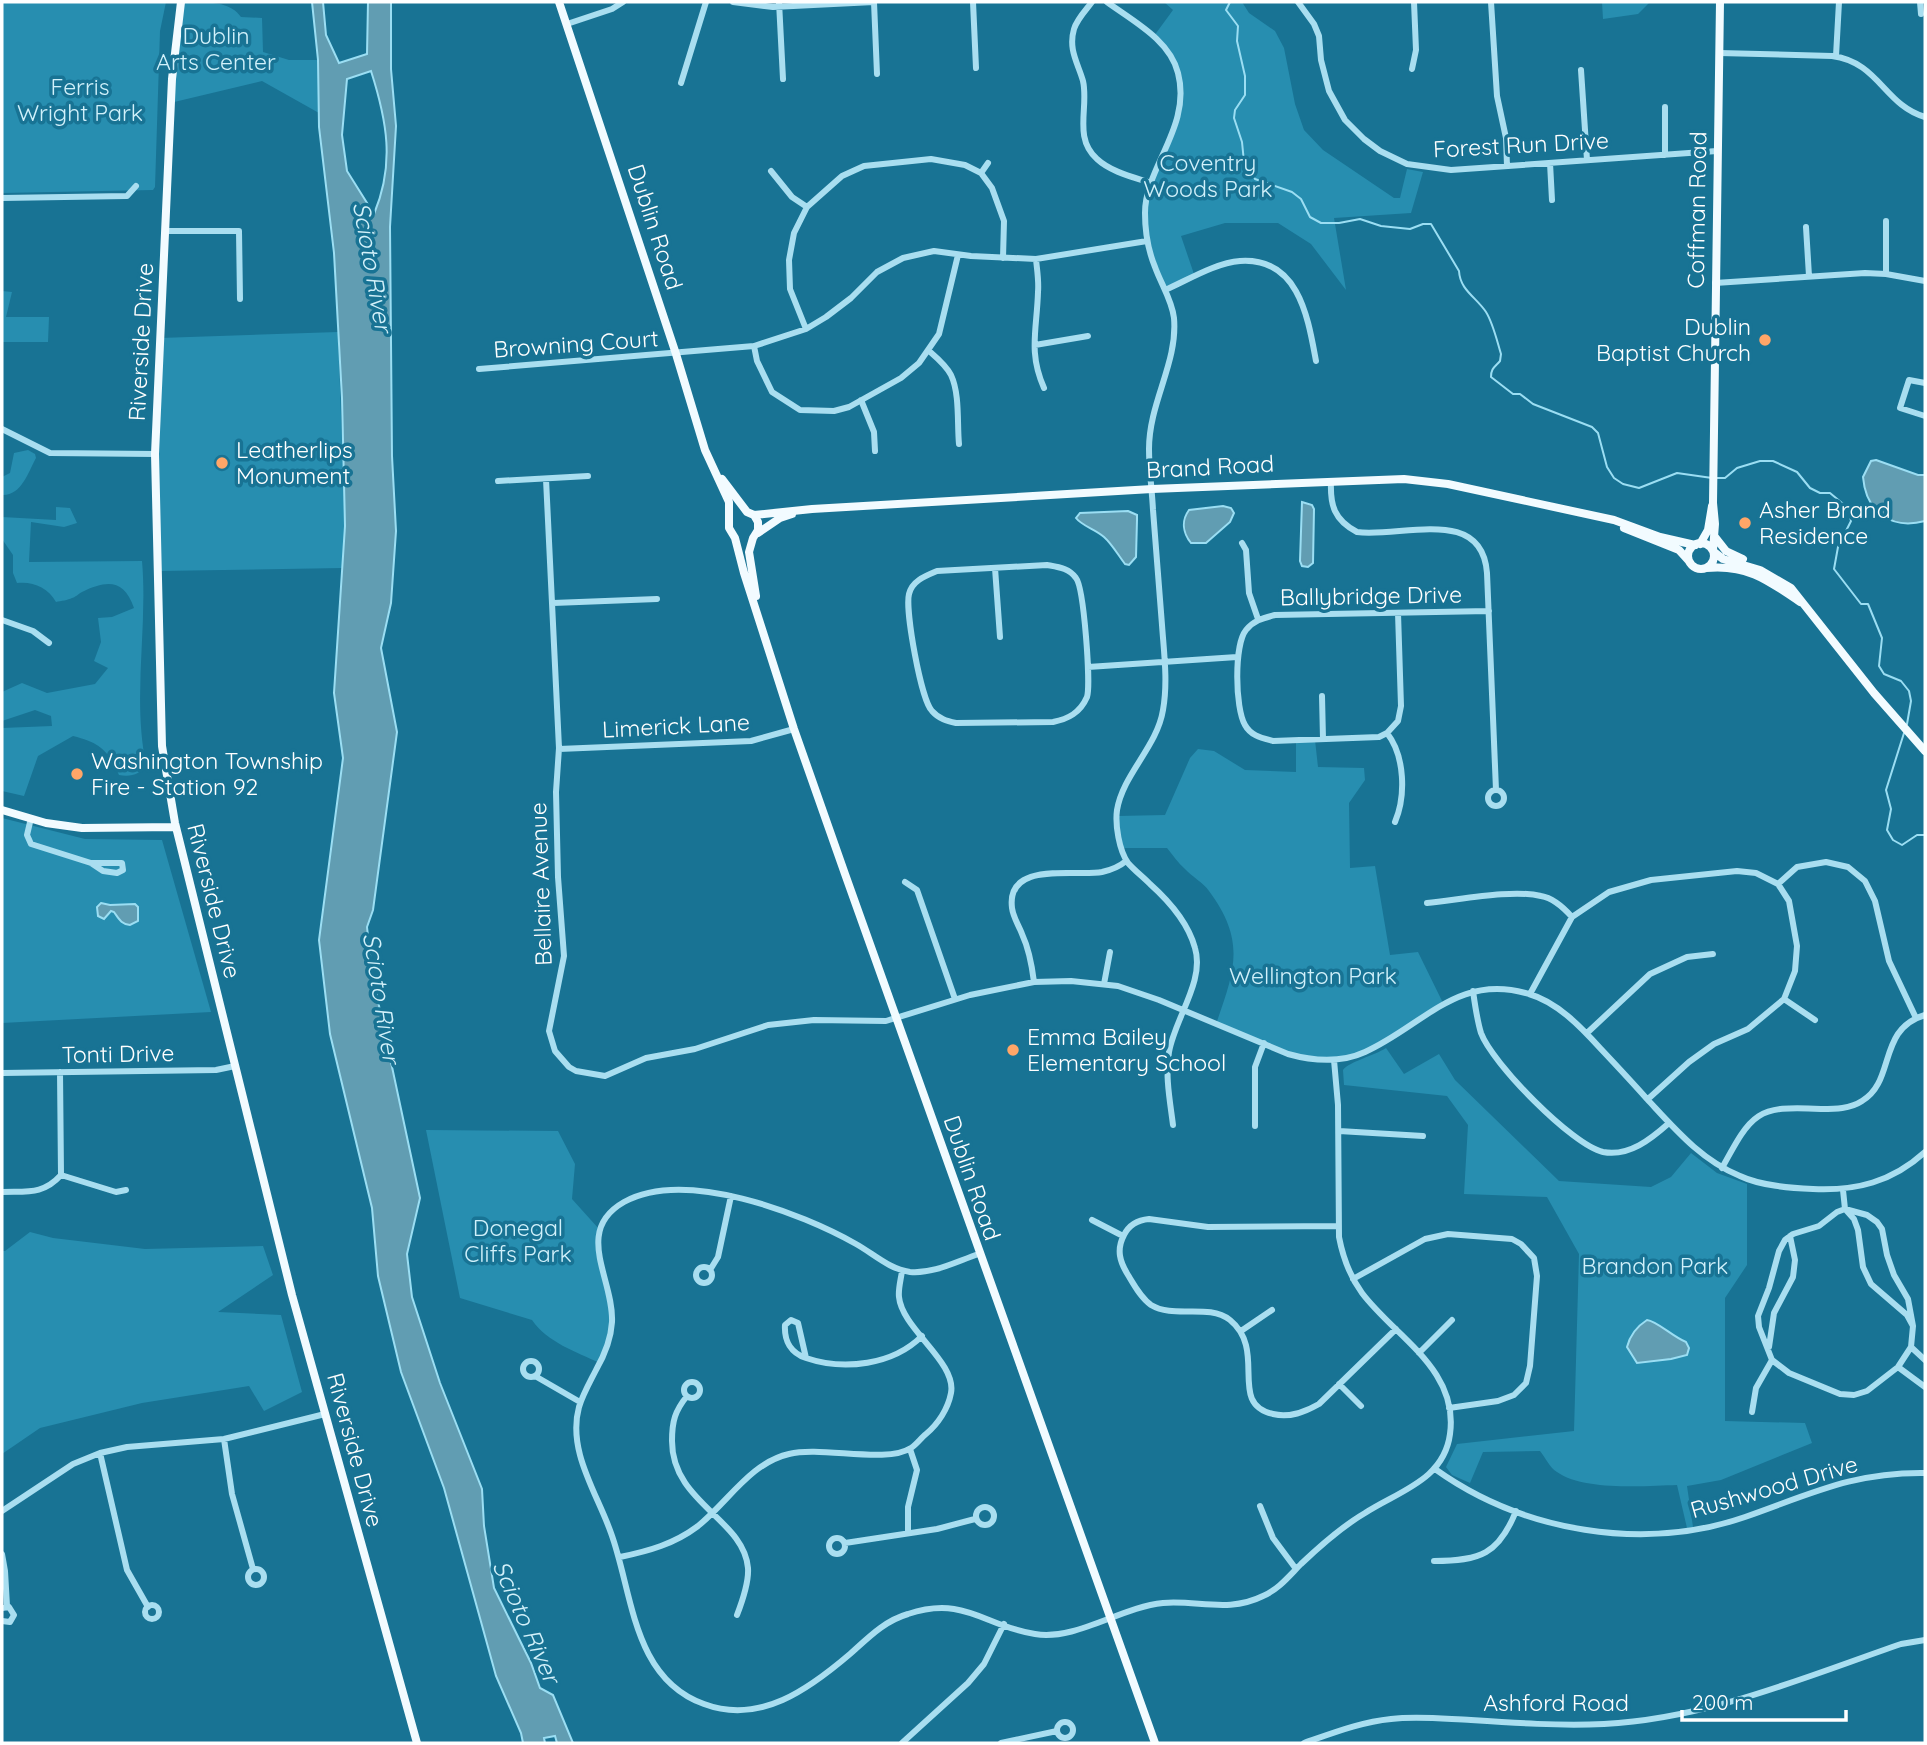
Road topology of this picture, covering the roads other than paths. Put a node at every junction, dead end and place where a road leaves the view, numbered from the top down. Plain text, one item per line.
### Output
1 (181, 2) edge
2 (559, 2) edge
3 (624, 2) edge
4 (706, 2) edge
5 (733, 2) edge
6 (874, 2) edge
7 (973, 2) edge
8 (1092, 2) edge
9 (1107, 2) edge
10 (1298, 2) edge
11 (1414, 2) edge
12 (1491, 2) edge
13 (1720, 2) edge
14 (1839, 2) edge
15 (1920, 2) edge
16 (779, 4) edge
17 (1922, 14) dead end
18 (567, 24) junction
19 (1719, 53) junction
20 (1836, 56) junction
21 (976, 68) dead end
22 (1412, 69) dead end
23 (1581, 69) dead end
24 (877, 74) dead end
25 (783, 79) dead end
26 (681, 83) dead end
27 (1665, 107) dead end
28 (1925, 117) edge
29 (1717, 151) junction
30 (1665, 155) junction
31 (1587, 160) junction
32 (988, 163) dead end
33 (1550, 163) junction
34 (1507, 166) junction
35 (771, 171) dead end
36 (981, 173) junction
37 (1151, 183) junction
38 (136, 186) dead end
39 (2, 198) edge
40 (1552, 200) dead end
41 (807, 207) junction
42 (1886, 221) dead end
43 (1806, 227) dead end
44 (165, 231) junction
45 (1147, 241) junction
46 (958, 255) junction
47 (1003, 258) junction
48 (1036, 259) junction
49 (1886, 274) junction
50 (1809, 276) junction
51 (1925, 281) edge
52 (1715, 283) junction
53 (1165, 290) junction
54 (240, 299) dead end
55 (806, 328) junction
56 (1088, 336) dead end
57 (1034, 345) junction
58 (754, 346) junction
59 (928, 351) junction
60 (677, 354) junction
61 (1316, 361) dead end
62 (479, 369) dead end
63 (1925, 383) edge
64 (1044, 388) dead end
65 (861, 400) junction
66 (1925, 416) edge
67 (2, 429) edge
68 (959, 444) dead end
69 (875, 451) dead end
70 (155, 454) junction
71 (712, 466) junction
72 (588, 476) dead end
73 (546, 479) junction
74 (498, 481) dead end
75 (1331, 481) junction
76 (1152, 489) junction
77 (1713, 503) junction
78 (812, 509) junction
79 (750, 513) junction
80 (1606, 519) junction
81 (731, 520) junction
82 (755, 536) junction
83 (1714, 537) junction
84 (735, 538) junction
85 (1241, 543) dead end
86 (1698, 544) junction
87 (1713, 551) junction
88 (1689, 561) junction
89 (995, 568) junction
90 (1706, 568) junction
91 (1760, 570) junction
92 (657, 599) dead end
93 (552, 603) junction
94 (1808, 607) junction
95 (1489, 611) junction
96 (1398, 613) junction
97 (1258, 619) junction
98 (2, 620) edge
99 (760, 623) junction
100 (1000, 637) dead end
101 (49, 643) dead end
102 (1237, 657) junction
103 (1165, 662) junction
104 (1088, 667) junction
105 (1322, 696) dead end
106 (794, 729) junction
107 (1387, 733) junction
108 (1323, 739) junction
109 (559, 749) junction
110 (1925, 751) edge
111 (1496, 790) dead end
112 (2, 810) edge
113 (31, 818) junction
114 (1395, 822) dead end
115 (176, 827) junction
116 (1126, 861) junction
117 (91, 863) dead end
118 (905, 882) dead end
119 (1778, 884) junction
120 (1427, 903) dead end
121 (1572, 917) junction
122 (1110, 952) dead end
123 (1713, 954) dead end
124 (1034, 982) junction
125 (1104, 984) junction
126 (1473, 991) junction
127 (1531, 994) junction
128 (955, 999) junction
129 (1784, 999) junction
130 (1182, 1009) junction
131 (1925, 1015) edge
132 (1916, 1018) junction
133 (897, 1019) junction
134 (1815, 1020) dead end
135 (1587, 1033) junction
136 (1264, 1044) junction
137 (1334, 1060) junction
138 (235, 1066) junction
139 (60, 1072) junction
140 (2, 1073) edge
141 (1648, 1100) junction
142 (1669, 1123) junction
143 (1173, 1125) dead end
144 (1255, 1126) dead end
145 (1339, 1131) junction
146 (1423, 1136) dead end
147 (1925, 1153) edge
148 (1722, 1168) junction
149 (61, 1175) junction
150 (126, 1190) dead end
151 (1843, 1190) junction
152 (2, 1192) edge
153 (731, 1196) junction
154 (1845, 1209) junction
155 (1092, 1220) dead end
156 (1339, 1226) junction
157 (1123, 1236) junction
158 (1790, 1236) junction
159 (979, 1254) junction
160 (710, 1270) dead end
161 (902, 1270) junction
162 (1353, 1279) junction
163 (1272, 1310) dead end
164 (1452, 1320) dead end
165 (1913, 1326) junction
166 (1396, 1329) junction
167 (1241, 1331) junction
168 (922, 1336) junction
169 (1911, 1347) junction
170 (1769, 1351) junction
171 (1419, 1353) junction
172 (806, 1358) junction
173 (1772, 1360) junction
174 (1925, 1360) edge
175 (1898, 1367) junction
176 (535, 1376) dead end
177 (1339, 1384) junction
178 (1925, 1387) edge
179 (687, 1396) dead end
180 (580, 1402) junction
181 (1361, 1406) dead end
182 (1449, 1408) junction
183 (1752, 1412) dead end
184 (325, 1414) junction
185 (224, 1439) junction
186 (910, 1449) junction
187 (100, 1453) junction
188 (1435, 1469) junction
189 (1925, 1473) edge
190 (1261, 1506) dead end
191 (2, 1511) edge
192 (1516, 1511) junction
193 (711, 1513) junction
194 (975, 1519) dead end
195 (908, 1533) junction
196 (845, 1543) dead end
197 (2, 1554) edge
198 (620, 1557) junction
199 (1434, 1561) dead end
200 (253, 1569) dead end
201 (1296, 1569) junction
202 (4, 1607) edge
203 (148, 1607) dead end
204 (737, 1615) dead end
205 (1110, 1618) junction
206 (2, 1621) edge
207 (1004, 1624) junction
208 (1925, 1640) edge
209 (1057, 1731) dead end
210 (910, 1737) junction
211 (417, 1743) edge
212 (902, 1743) edge
213 (916, 1743) edge
214 (1001, 1743) edge
215 (1155, 1743) edge
216 (1304, 1743) edge

1 - 44 main road, Riverside Drive
2 - 18 main road, Dublin Road
3 - 18 street
4 - 26 street
5 - 16 street
6 - 16 street
6 - 24 street
7 - 21 street
8 - 37 street
9 - 37 street
10 - 34 street, Forest Run Drive
11 - 22 street
12 - 34 street
13 - 19 main road, Coffman Road
14 - 20 street
15 - 17 street
16 - 25 street
18 - 60 main road, Dublin Road
19 - 20 street
19 - 29 main road, Coffman Road
20 - 28 street
23 - 31 street
27 - 30 street
29 - 30 street, Forest Run Drive
29 - 52 main road, Coffman Road
30 - 31 street, Forest Run Drive
31 - 33 street, Forest Run Drive
32 - 36 street
33 - 34 street, Forest Run Drive
33 - 40 street
35 - 41 street
36 - 41 street
36 - 47 street
37 - 45 street
38 - 39 street
41 - 55 street
42 - 49 street
43 - 50 street
44 - 54 street
44 - 70 main road, Riverside Drive
45 - 48 street, Browning Court
45 - 53 street
46 - 47 street, Browning Court
46 - 55 street, Browning Court
46 - 59 street
47 - 48 street, Browning Court
48 - 57 street
49 - 50 street
49 - 51 street
50 - 52 street
52 - 77 main road, Coffman Road
53 - 61 street
53 - 76 street
55 - 58 street, Browning Court
56 - 57 street
57 - 64 street
58 - 60 street, Browning Court
58 - 65 street
59 - 65 street
59 - 68 street
60 - 62 street, Browning Court
60 - 71 main road, Dublin Road
63 - 66 street
65 - 69 street
67 - 70 street
70 - 115 main road, Riverside Drive
71 - 79 main road, Dublin Road
71 - 81 main road, Dublin Road
72 - 73 street
73 - 74 street
73 - 93 street, Bellaire Avenue
75 - 76 main road, Brand Road
75 - 80 main road, Brand Road
75 - 95 street
76 - 78 main road, Brand Road
76 - 103 street
77 - 83 main road, Coffman Road
77 - 86 main road, Coffman Road
78 - 79 main road, Brand Road
78 - 82 main road, Brand Road
79 - 81 main road
79 - 82 main road
80 - 86 main road, Brand Road
80 - 88 main road, Brand Road
81 - 84 main road
82 - 84 main road
82 - 99 main road, Dublin Road
83 - 87 main road, Coffman Road
83 - 91 main road
84 - 99 main road, Dublin Road
85 - 97 street
86 - 87 main road
86 - 88 main road
87 - 90 main road
87 - 91 main road
88 - 90 main road
89 - 100 street
89 - 104 street
89 - 104 street
90 - 94 main road
91 - 94 main road
92 - 93 street
93 - 109 street, Bellaire Avenue
94 - 110 main road
95 - 96 street, Ballybridge Drive
95 - 111 street
96 - 97 street, Ballybridge Drive
96 - 107 street
97 - 102 street, Ballybridge Drive
98 - 101 street
99 - 106 main road, Dublin Road
102 - 103 street
102 - 108 street
103 - 104 street
103 - 116 street
105 - 108 street
106 - 109 street, Limerick Lane
106 - 133 main road, Dublin Road
107 - 108 street
107 - 114 street
109 - 133 street, Bellaire Avenue
112 - 113 main road
113 - 115 main road
113 - 117 street
115 - 138 main road, Riverside Drive
116 - 124 street
116 - 130 street
118 - 128 street
119 - 121 street
119 - 129 street
119 - 132 street
120 - 121 street
121 - 127 street
122 - 125 street
123 - 135 street
124 - 125 street, Bellaire Avenue
124 - 128 street, Bellaire Avenue
125 - 130 street, Bellaire Avenue
126 - 127 street
126 - 137 street
126 - 142 street
127 - 135 street
128 - 133 street, Bellaire Avenue
129 - 134 street
129 - 141 street
130 - 136 street, Bellaire Avenue
130 - 143 street
131 - 132 street
132 - 148 street
133 - 159 main road, Dublin Road
135 - 141 street
136 - 137 street, Bellaire Avenue
136 - 144 street
137 - 145 street
138 - 139 street, Tonti Drive
138 - 184 main road, Riverside Drive
139 - 140 street, Tonti Drive
139 - 149 street
141 - 142 street
142 - 148 street
145 - 146 street
145 - 156 street
147 - 151 street
148 - 151 street
149 - 150 street
149 - 152 street
151 - 154 street
153 - 160 street
153 - 161 street
153 - 180 street
154 - 158 street
154 - 165 street
154 - 165 street
155 - 157 street
156 - 157 street
156 - 162 street
157 - 167 street
158 - 170 street
158 - 170 street
159 - 161 street
159 - 205 main road, Dublin Road
161 - 168 street
162 - 166 street
162 - 182 street
163 - 167 street
164 - 171 street
165 - 169 street
166 - 171 street
166 - 177 street
167 - 177 street
168 - 172 street
168 - 186 street
169 - 174 street
169 - 175 street
170 - 173 street
171 - 182 street
172 - 172 street
173 - 175 street
173 - 183 street
175 - 178 street
176 - 180 street
177 - 181 street
179 - 193 street
180 - 198 street
182 - 188 street
184 - 185 street
184 - 211 main road, Riverside Drive
185 - 187 street
185 - 200 street
186 - 193 street
186 - 195 street
187 - 191 street
187 - 203 street
188 - 192 street, Rushwood Drive
188 - 201 street
189 - 192 street, Rushwood Drive
190 - 201 street
192 - 199 street
193 - 198 street
193 - 204 street
194 - 195 street
195 - 196 street
197 - 202 street
198 - 207 street
201 - 205 street
202 - 206 street
205 - 207 street
205 - 215 main road, Dublin Road
207 - 210 street
208 - 216 street, Ashford Road
209 - 214 street
210 - 212 street
210 - 213 street

